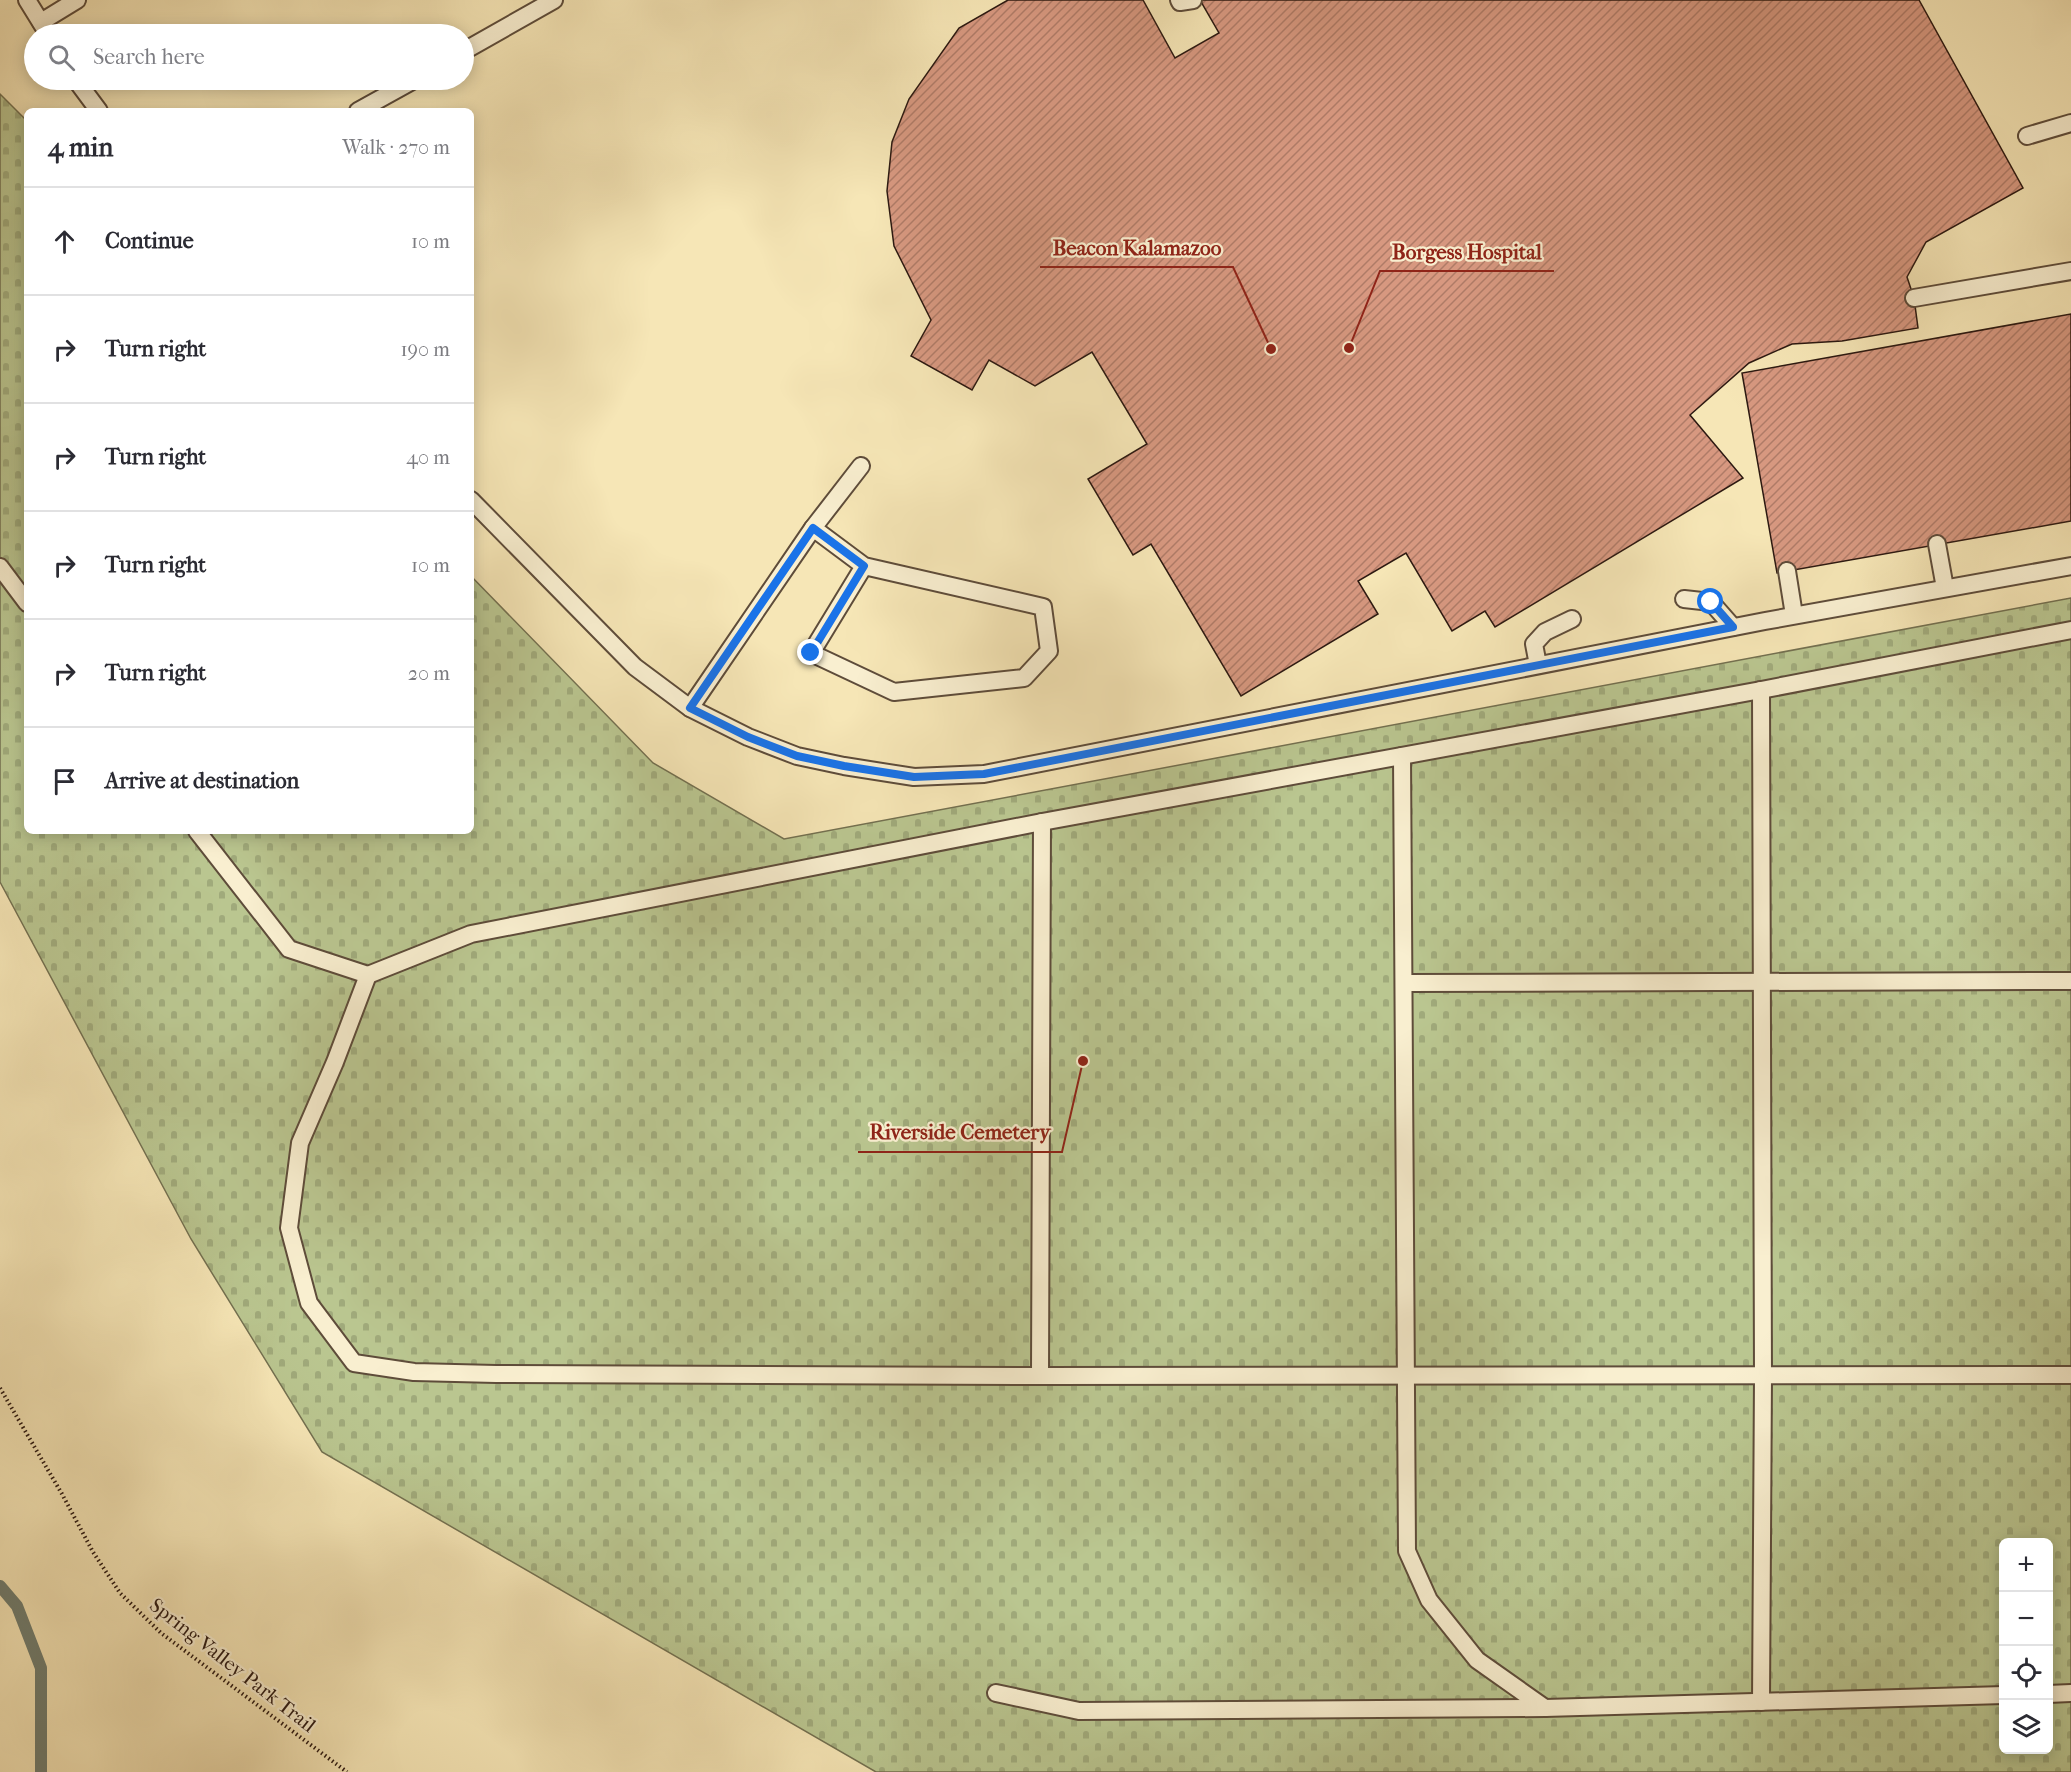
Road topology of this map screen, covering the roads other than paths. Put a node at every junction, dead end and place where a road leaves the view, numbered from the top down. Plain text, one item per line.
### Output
1 (27, 0) edge
2 (77, 0) edge
3 (554, 0) edge
4 (1179, 0) edge
5 (1193, 0) edge
6 (42, 24) edge
7 (50, 24) edge
8 (474, 45) edge
9 (83, 90) edge
10 (396, 90) edge
11 (97, 108) edge
12 (363, 108) edge
13 (2071, 123) edge
14 (2026, 136) dead end
15 (2071, 271) edge
16 (1914, 298) dead end
17 (861, 466) dead end
18 (474, 503) edge
19 (813, 528) junction
20 (1937, 544) dead end
21 (864, 566) junction
22 (2071, 566) edge
23 (0, 567) edge
24 (1788, 571) dead end
25 (1945, 588) junction
26 (24, 599) edge
27 (1684, 599) dead end
28 (1794, 615) junction
29 (1572, 619) dead end
30 (1733, 627) junction
31 (2071, 630) edge
32 (1538, 665) junction
33 (1761, 690) junction
34 (690, 708) junction
35 (1402, 756) junction
36 (1042, 822) junction
37 (198, 834) edge
38 (368, 975) junction
39 (2071, 981) edge
40 (1762, 982) junction
41 (1404, 983) junction
42 (2071, 1375) edge
43 (1040, 1376) junction
44 (1406, 1376) junction
45 (1763, 1377) junction
46 (996, 1693) dead end
47 (2071, 1693) edge
48 (2053, 1694) edge
49 (1999, 1695) edge
50 (1761, 1702) junction
51 (1545, 1708) junction

1 - 6 lane
2 - 7 lane
3 - 8 lane
4 - 5 lane
9 - 11 lane
10 - 12 lane
13 - 14 lane
15 - 16 lane
17 - 19 lane
18 - 34 lane
19 - 21 lane
19 - 34 lane
20 - 25 lane
21 - 21 lane
22 - 25 lane
23 - 26 lane
24 - 28 lane
25 - 28 lane
27 - 30 lane
28 - 30 lane
29 - 32 lane
30 - 32 lane
31 - 33 lane
32 - 34 lane
33 - 35 lane
33 - 40 lane
35 - 36 lane
35 - 41 lane
36 - 38 lane
36 - 43 lane
37 - 38 lane
38 - 43 lane
39 - 40 lane
40 - 41 lane
40 - 45 lane
41 - 44 lane
42 - 45 lane
43 - 44 lane
44 - 45 lane
44 - 51 lane
45 - 50 lane
46 - 51 lane
47 - 48 lane
49 - 50 lane
50 - 51 lane

